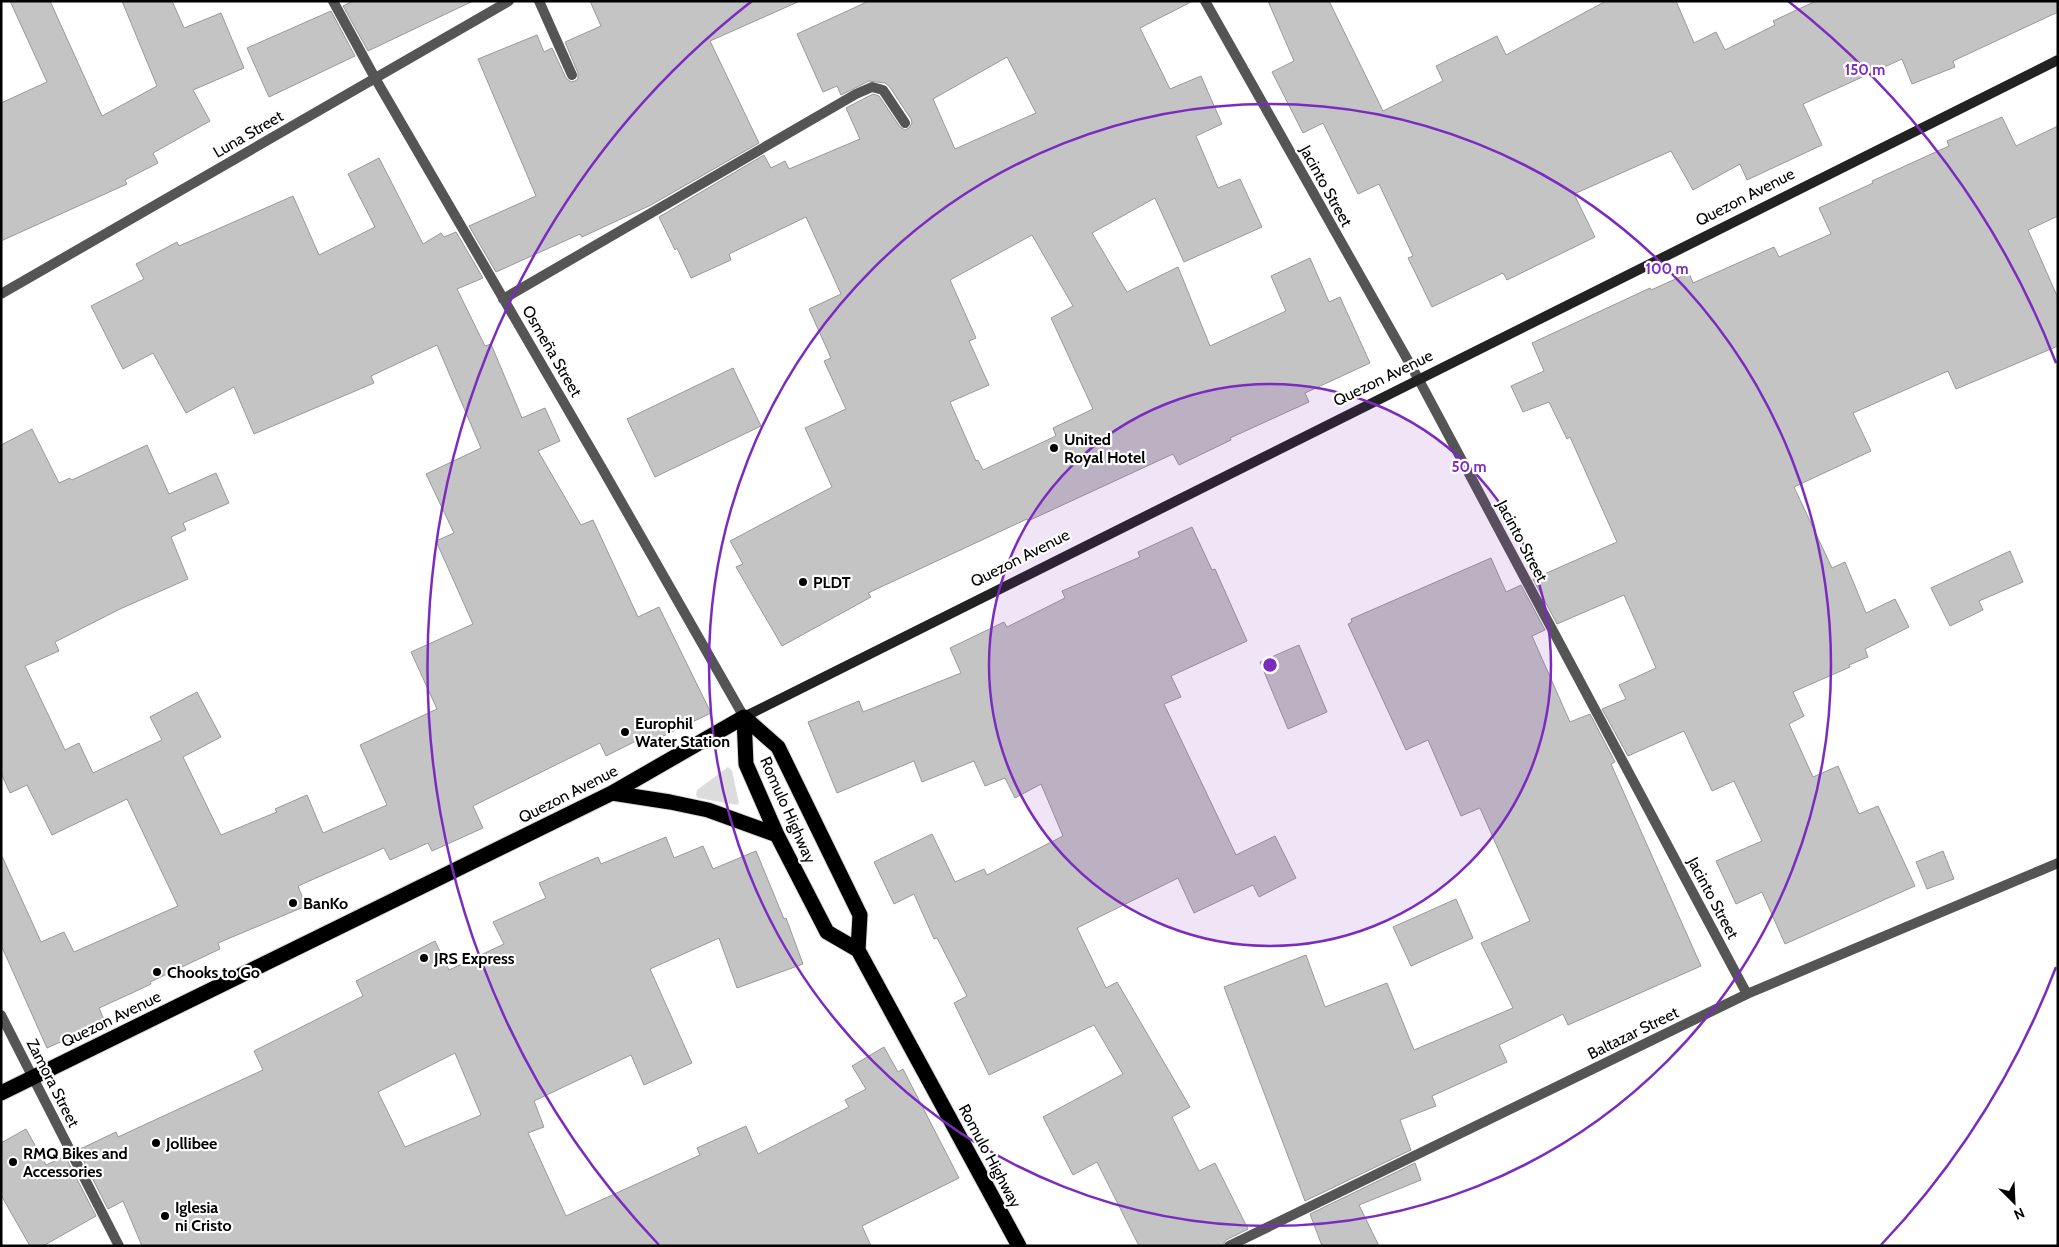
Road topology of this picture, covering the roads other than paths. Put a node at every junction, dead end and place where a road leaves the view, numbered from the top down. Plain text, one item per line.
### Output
1 (333, 1) edge
2 (509, 1) edge
3 (539, 1) edge
4 (1205, 1) edge
5 (2058, 60) edge
6 (572, 75) dead end
7 (375, 78) junction
8 (905, 123) dead end
9 (1, 294) edge
10 (504, 298) junction
11 (1419, 380) junction
12 (744, 717) junction
13 (612, 793) junction
14 (777, 836) junction
15 (2058, 863) edge
16 (858, 950) junction
17 (1747, 994) junction
18 (1, 1015) edge
19 (32, 1077) junction
20 (1, 1093) edge
21 (119, 1246) edge
22 (1019, 1246) edge
23 (1229, 1246) edge

1 - 7 street, Osmeña Street
2 - 7 street, Luna Street
3 - 6 street
4 - 11 street, Jacinto Street
5 - 11 street, Quezon Avenue
7 - 9 street, Luna Street
7 - 10 street, Osmeña Street
8 - 10 street
10 - 12 street, Osmeña Street
11 - 12 street, Quezon Avenue
11 - 17 street, Jacinto Street
12 - 13 highway, Quezon Avenue
12 - 14 highway, Romulo Highway
12 - 16 highway, Romulo Highway
13 - 14 highway
13 - 19 highway, Quezon Avenue
14 - 16 highway, Romulo Highway
15 - 17 street, Baltazar Street
16 - 22 highway, Romulo Highway
17 - 23 street, Baltazar Street
18 - 19 street, Zamora Street
19 - 20 highway, Quezon Avenue
19 - 21 street, Zamora Street

